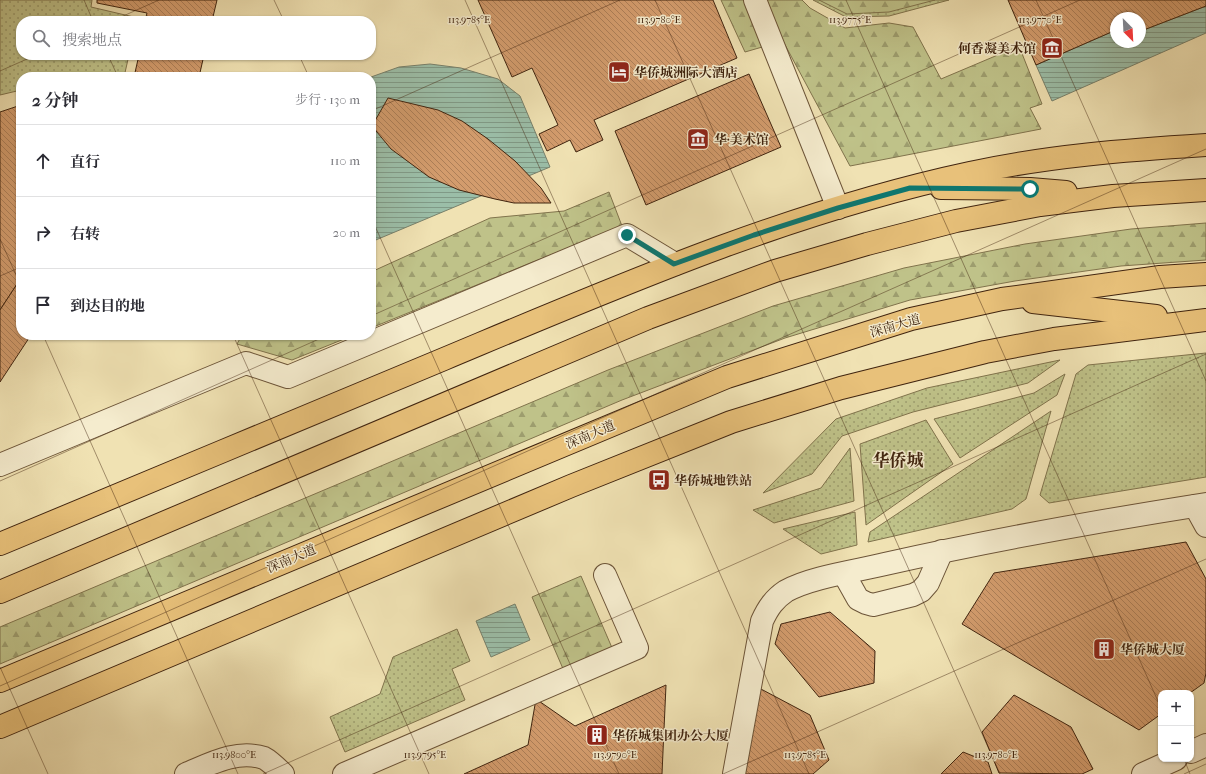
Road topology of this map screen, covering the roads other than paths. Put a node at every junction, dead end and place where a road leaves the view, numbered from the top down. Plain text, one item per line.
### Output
1 (755, 0) edge
2 (1206, 145) edge
3 (910, 188) junction
4 (1206, 190) edge
5 (1113, 196) junction
6 (838, 208) junction
7 (674, 264) junction
8 (1206, 274) edge
9 (1002, 299) junction
10 (1206, 320) edge
11 (0, 465) edge
12 (1201, 505) edge
13 (1206, 526) edge
14 (0, 544) edge
15 (942, 551) junction
16 (844, 574) junction
17 (605, 575) dead end
18 (0, 592) edge
19 (0, 681) edge
20 (0, 727) edge
21 (1206, 745) edge
22 (1194, 751) edge
23 (1169, 762) edge
24 (186, 774) edge
25 (283, 774) edge
26 (344, 774) edge
27 (734, 774) edge
28 (1143, 774) edge

1 - 6 street
2 - 3 main road
3 - 5 main road
3 - 6 main road
4 - 5 main road
5 - 18 main road
6 - 7 main road
7 - 11 street
7 - 14 main road
8 - 9 main road, 深南大道
9 - 10 main road
9 - 19 main road, 深南大道
10 - 20 main road
12 - 13 street
12 - 15 street
15 - 16 street
15 - 16 street
16 - 27 street
17 - 26 street
21 - 22 street
23 - 28 street
24 - 25 street

